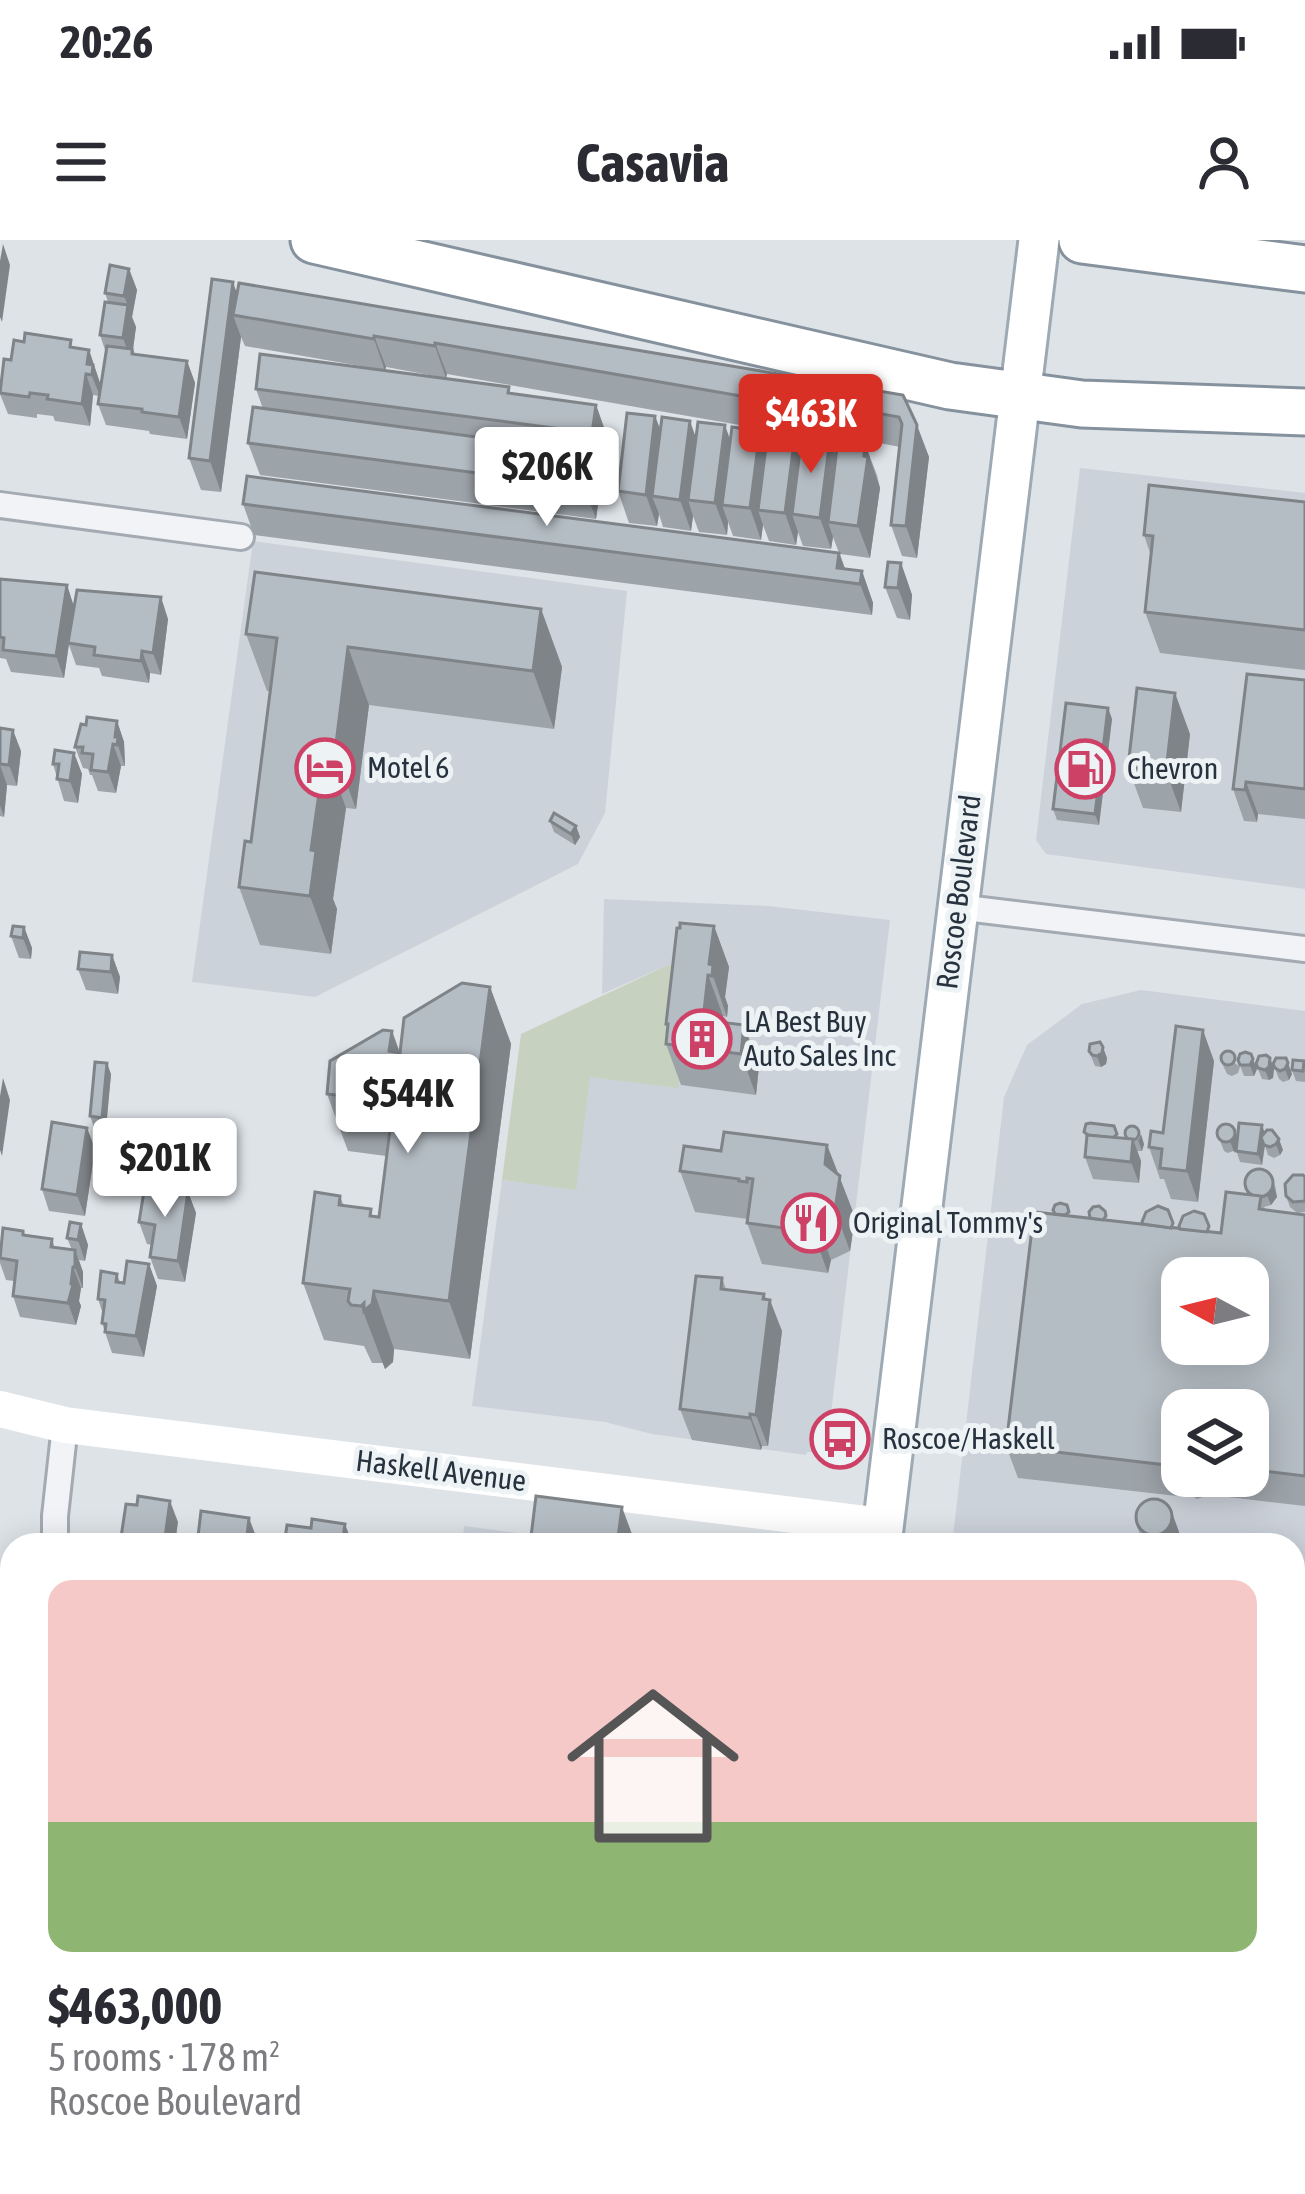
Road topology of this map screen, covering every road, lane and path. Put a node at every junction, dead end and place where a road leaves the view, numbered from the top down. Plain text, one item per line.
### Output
1 (314, 240) edge
2 (1039, 240) edge
3 (1082, 240) edge
4 (1305, 269) edge
5 (1020, 396) junction
6 (1305, 412) edge
7 (0, 505) edge
8 (241, 537) dead end
9 (957, 907) junction
10 (1305, 949) edge
11 (0, 1409) edge
12 (65, 1424) junction
13 (55, 1533) edge
14 (860, 1533) edge
15 (882, 1533) edge

1 - 5 highway
2 - 5 main road, Roscoe Boulevard
3 - 4 highway
5 - 6 highway
5 - 9 main road, Roscoe Boulevard
7 - 8 street
9 - 10 street
9 - 15 main road, Roscoe Boulevard
11 - 12 main road, Haskell Avenue
12 - 13 street
12 - 14 main road, Haskell Avenue

